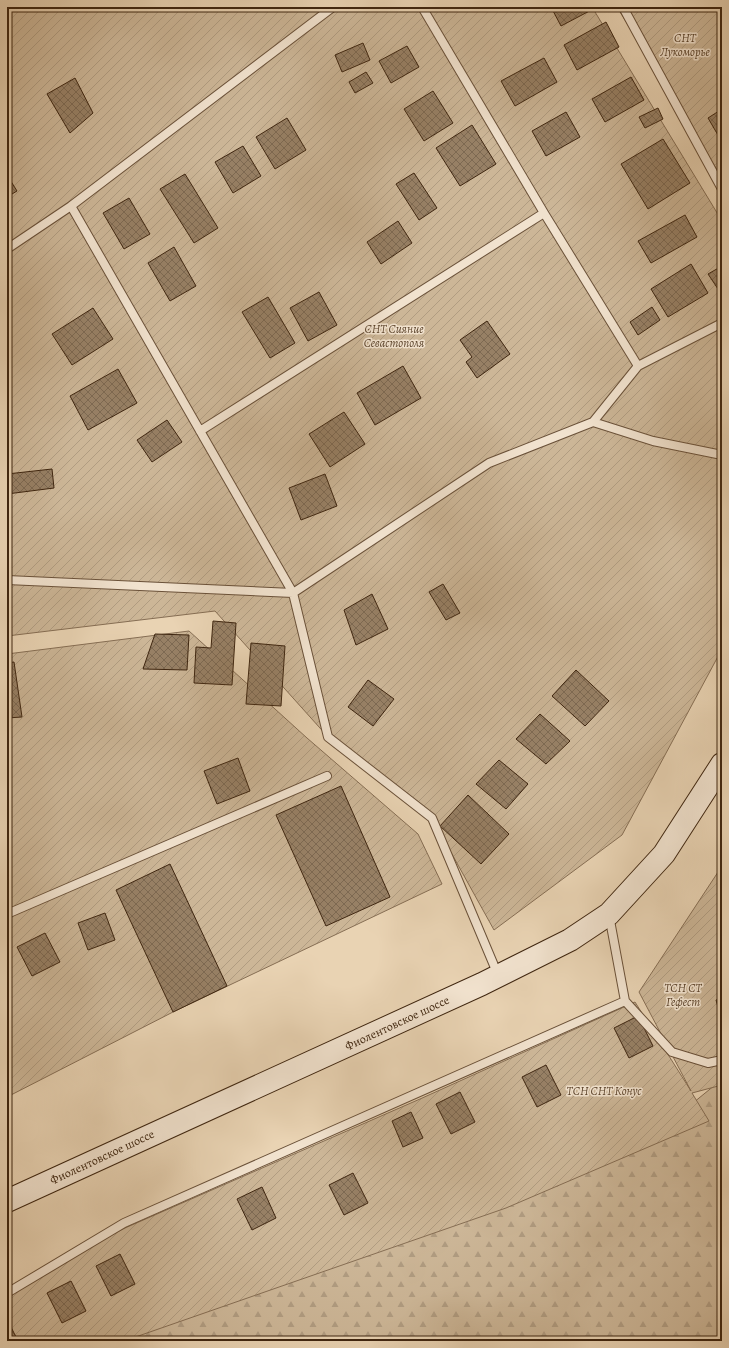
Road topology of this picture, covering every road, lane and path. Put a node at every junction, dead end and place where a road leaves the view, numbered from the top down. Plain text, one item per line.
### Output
1 (333, 7) edge
2 (422, 7) edge
3 (624, 8) edge
4 (722, 189) edge
5 (71, 206) junction
6 (544, 214) junction
7 (7, 248) edge
8 (722, 324) edge
9 (638, 366) junction
10 (593, 422) junction
11 (200, 431) junction
12 (722, 455) edge
13 (7, 580) edge
14 (293, 592) junction
15 (722, 764) edge
16 (327, 776) dead end
17 (7, 914) edge
18 (609, 914) junction
19 (499, 976) junction
20 (626, 1001) junction
21 (722, 1060) edge
22 (7, 1201) edge
23 (7, 1292) edge

1 - 5 lane
2 - 6 lane
3 - 4 lane
5 - 7 lane
5 - 11 lane
6 - 9 lane
6 - 11 lane
8 - 9 lane
9 - 10 lane
10 - 12 lane
10 - 14 lane
11 - 14 lane
13 - 14 lane
14 - 19 lane
15 - 18 main road, Фиолентовское шоссе
16 - 17 lane
18 - 19 main road, Фиолентовское шоссе
18 - 20 lane
19 - 22 main road, Фиолентовское шоссе
20 - 21 lane
20 - 23 lane

